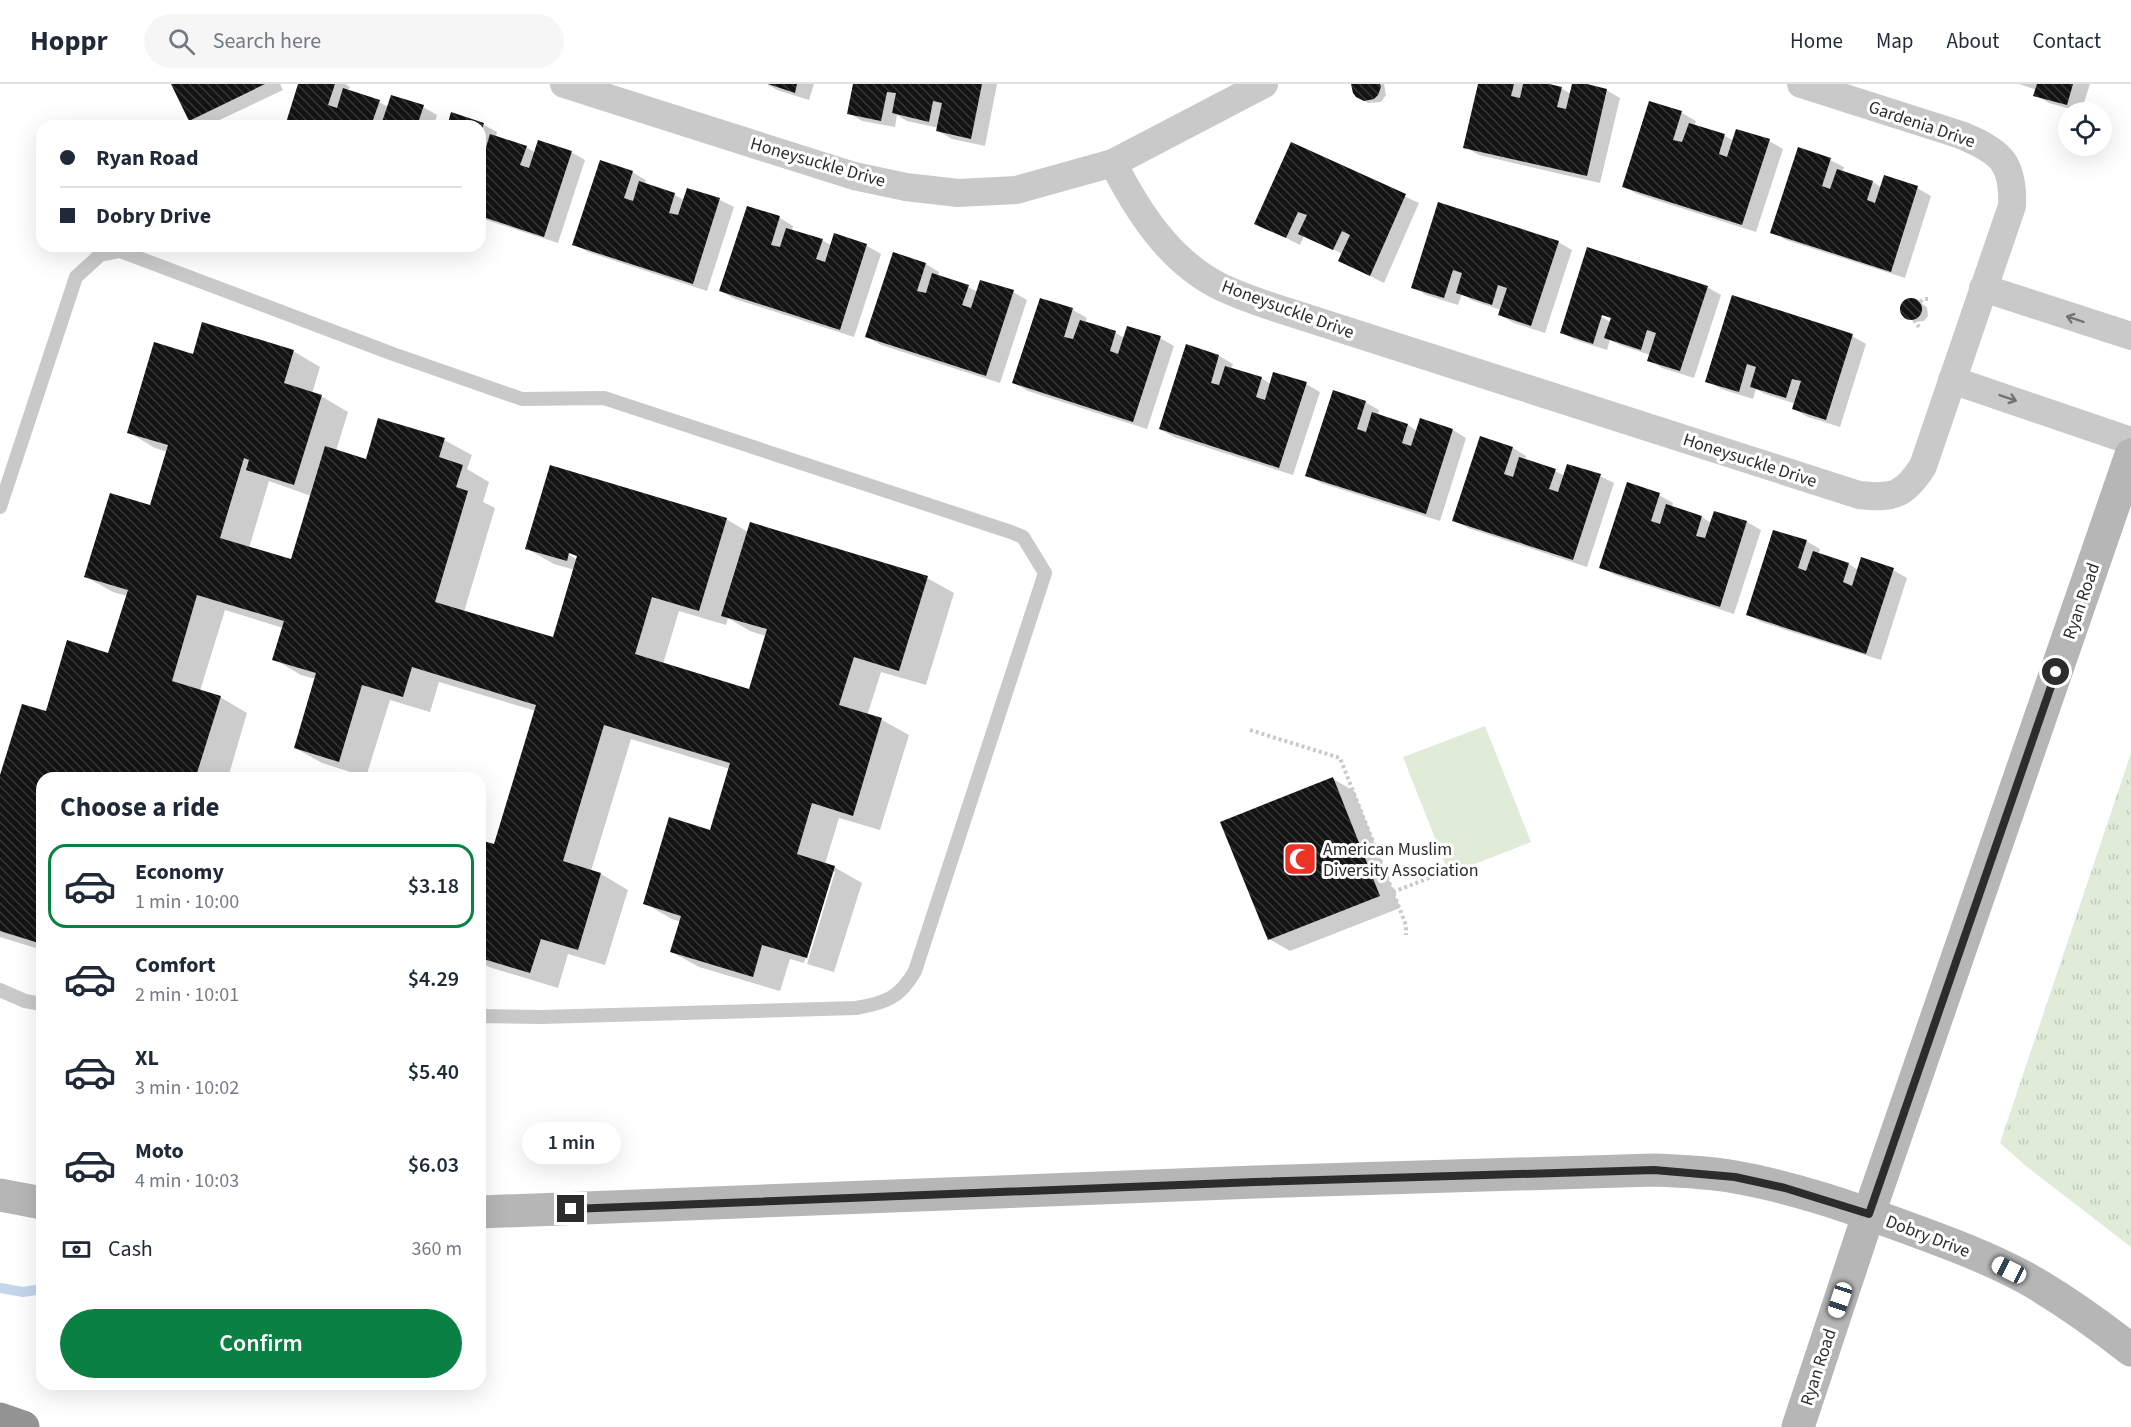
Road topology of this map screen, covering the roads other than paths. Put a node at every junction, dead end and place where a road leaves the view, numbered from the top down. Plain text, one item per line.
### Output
1 (564, 84) edge
2 (1263, 84) edge
3 (1801, 84) edge
4 (1113, 164) junction
5 (115, 252) edge
6 (123, 252) edge
7 (1983, 288) junction
8 (1968, 334) joint
9 (2131, 336) edge
10 (1952, 380) junction
11 (2131, 441) edge
12 (2131, 455) edge
13 (0, 507) edge
14 (0, 990) edge
15 (36, 1003) edge
16 (486, 1016) edge
17 (0, 1195) edge
18 (36, 1202) edge
19 (486, 1212) edge
20 (1869, 1214) junction
21 (2131, 1350) edge
22 (0, 1419) edge
23 (24, 1427) edge
24 (1798, 1427) edge

1 - 4 street, Honeysuckle Drive
2 - 4 street
3 - 7 street, Gardenia Drive
4 - 10 street, Honeysuckle Drive
5 - 13 lane
6 - 16 lane
7 - 8 street, Gardenia Drive
9 -> 7 street
8 - 10 street, Honeysuckle Drive
10 -> 11 street
12 - 20 street, Ryan Road
14 - 15 lane
17 - 18 street
19 - 20 street, Dobry Drive
20 - 21 street, Dobry Drive
20 - 24 street, Ryan Road
22 - 23 highway

